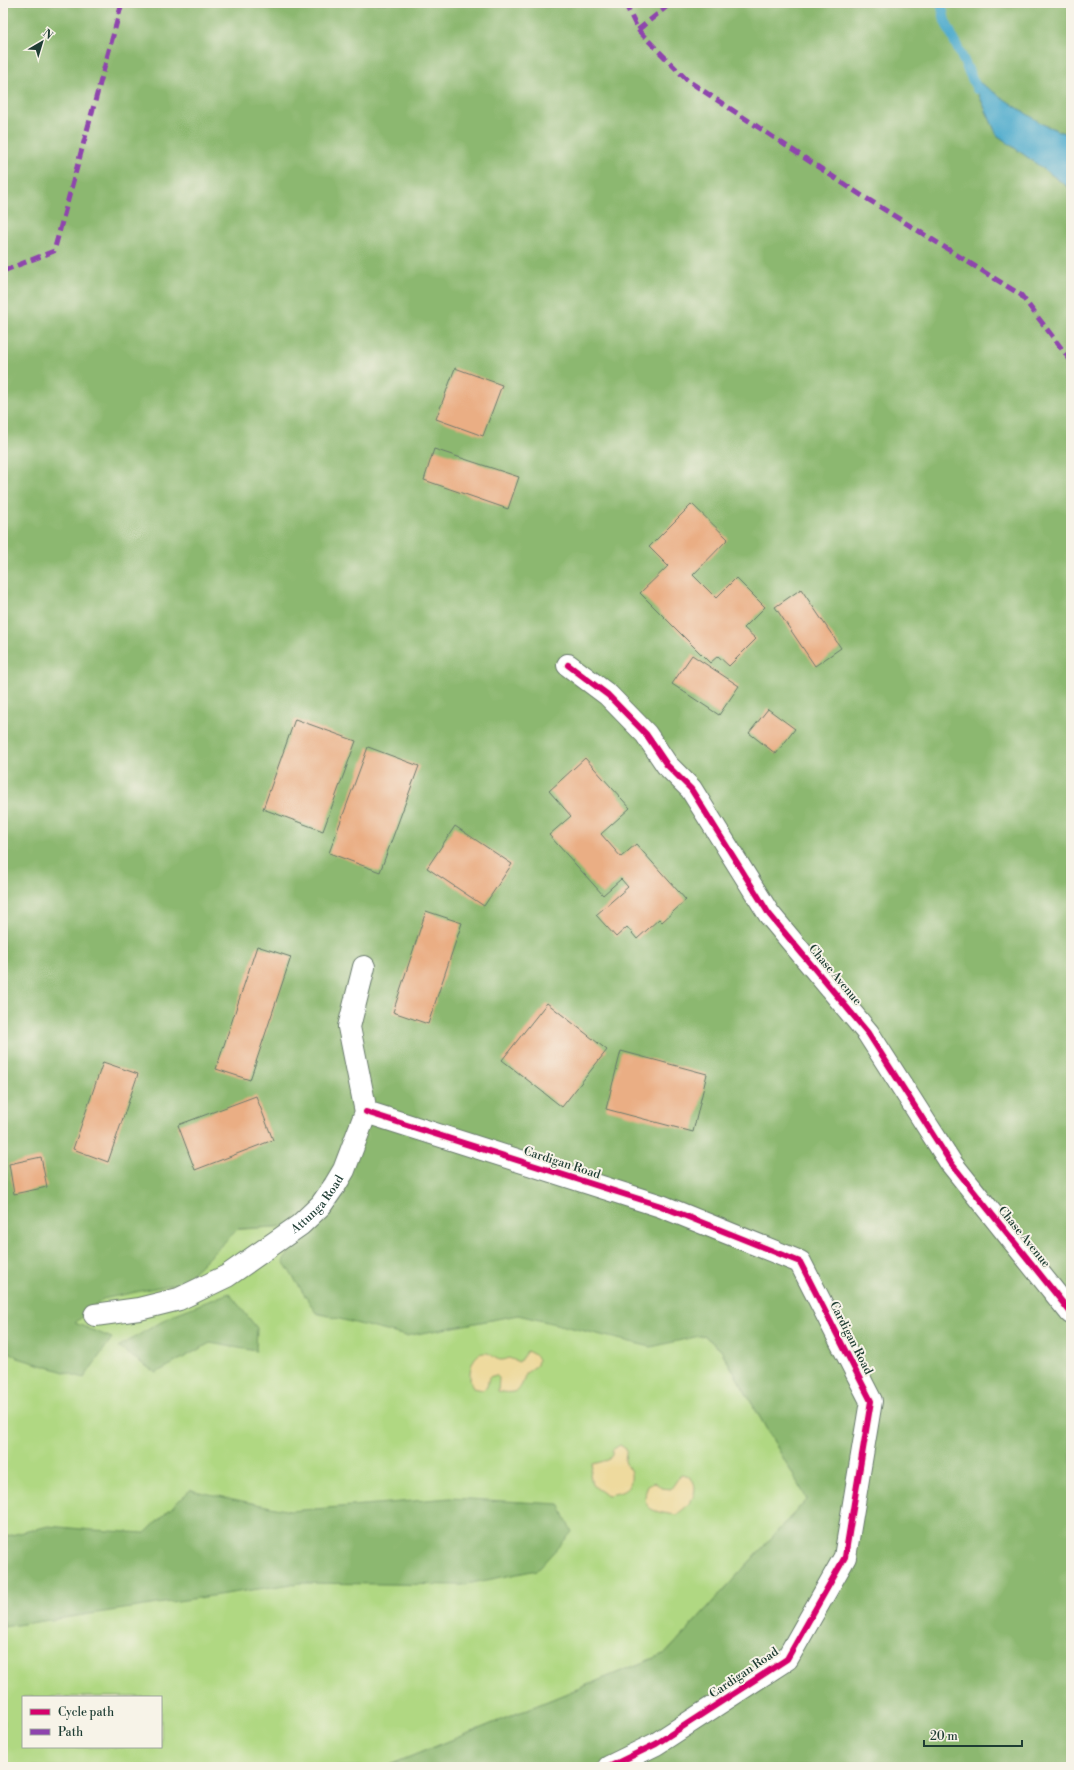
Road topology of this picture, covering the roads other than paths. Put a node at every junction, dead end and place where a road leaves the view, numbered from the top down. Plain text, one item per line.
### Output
1 (568, 664) dead end
2 (364, 967) dead end
3 (366, 1112) junction
4 (1071, 1313) edge
5 (95, 1315) dead end
6 (609, 1767) edge

1 - 4 street, Chase Avenue
2 - 3 street
3 - 5 street, Attunga Road
3 - 6 street, Cardigan Road

